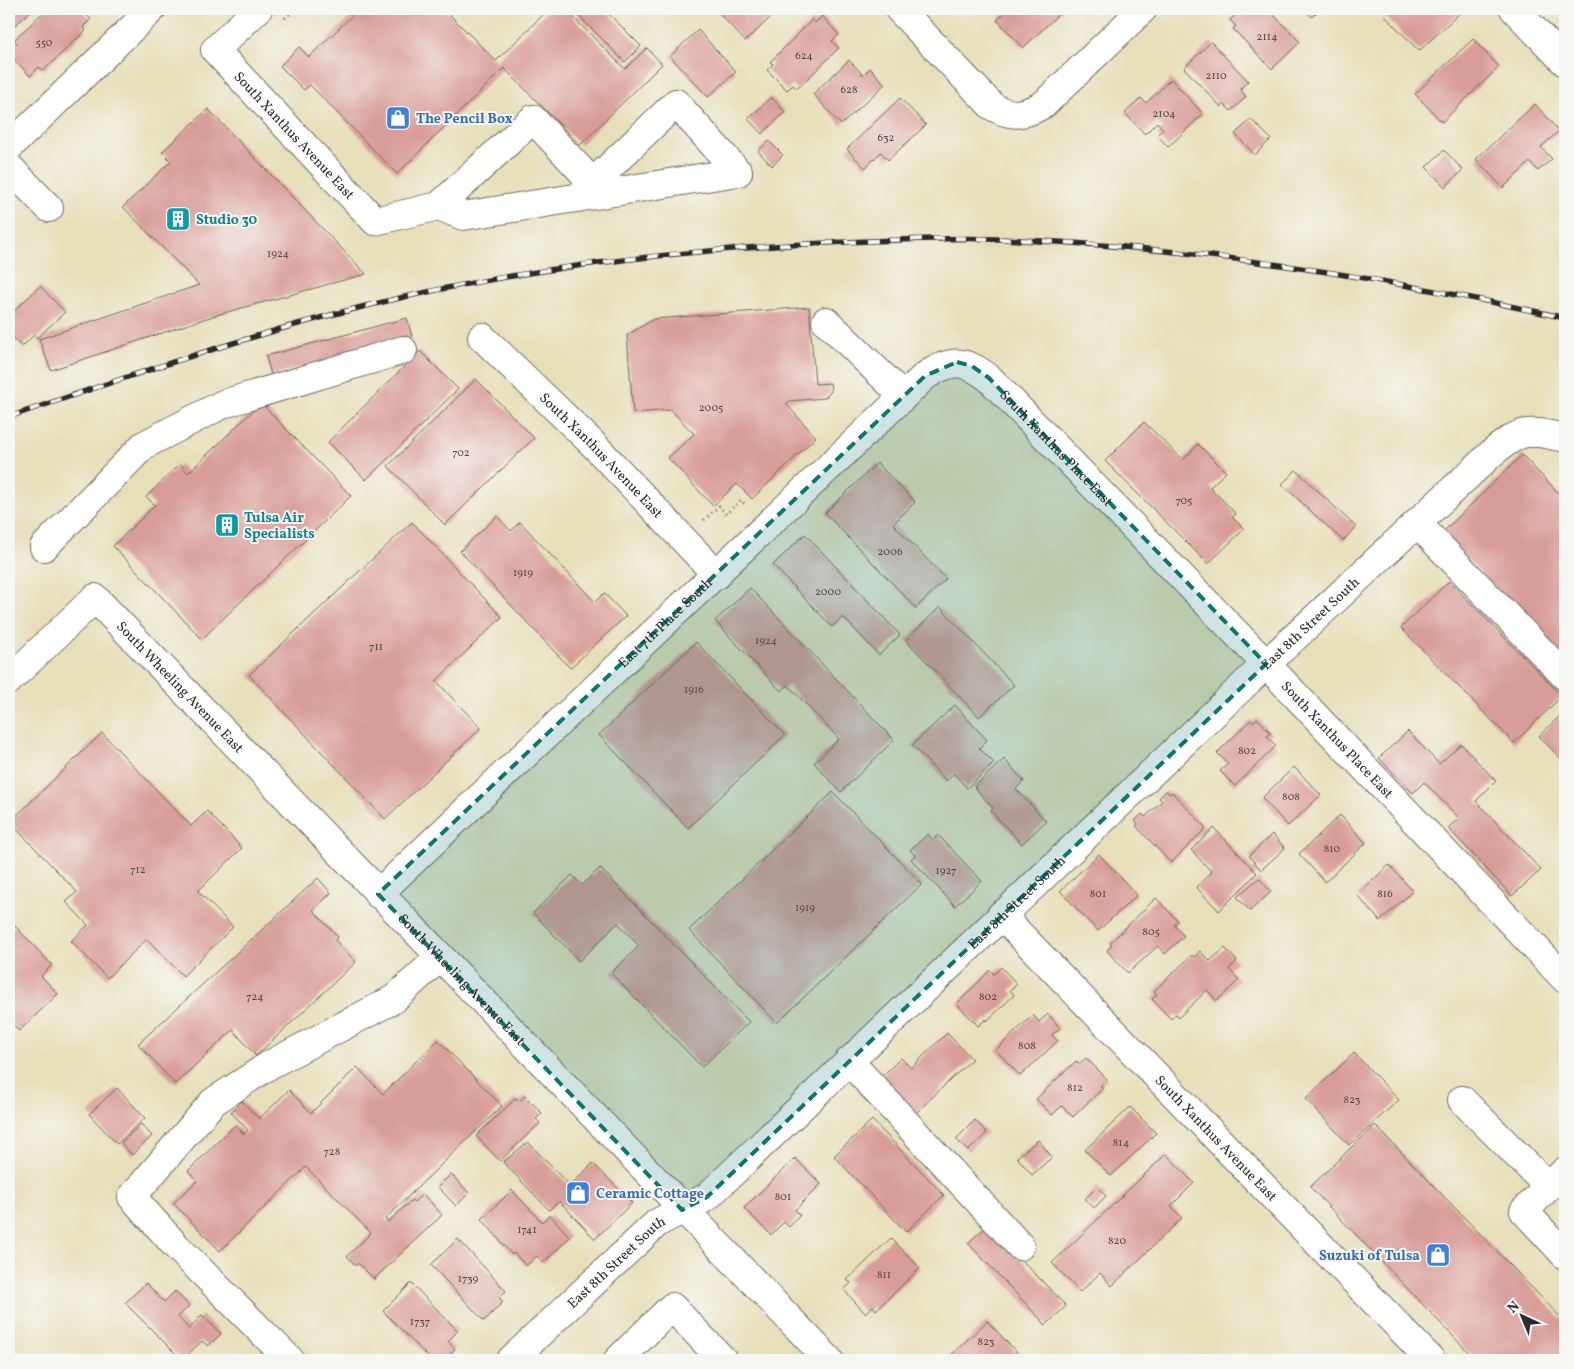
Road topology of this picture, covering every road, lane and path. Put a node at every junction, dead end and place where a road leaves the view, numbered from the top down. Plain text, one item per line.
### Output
1 (152, 9) edge
2 (258, 9) edge
3 (899, 9) edge
4 (1143, 9) edge
5 (1514, 9) edge
6 (1565, 62) edge
7 (9, 147) edge
8 (9, 167) edge
9 (585, 190) junction
10 (438, 206) junction
11 (49, 208) dead end
12 (826, 321) dead end
13 (482, 337) dead end
14 (403, 350) dead end
15 (957, 362) joint
16 (903, 396) junction
17 (1565, 438) edge
18 (1417, 523) junction
19 (766, 527) junction
20 (684, 540) junction
21 (44, 547) dead end
22 (717, 575) junction
23 (1266, 664) junction
24 (1565, 676) edge
25 (9, 680) edge
26 (378, 894) junction
27 (1002, 915) junction
28 (440, 958) junction
29 (1565, 979) edge
30 (849, 1061) junction
31 (1462, 1100) dead end
32 (1557, 1179) edge
33 (682, 1210) junction
34 (1020, 1246) dead end
35 (1565, 1255) edge
36 (290, 1360) edge
37 (511, 1360) edge
38 (618, 1360) edge
39 (723, 1360) edge
40 (829, 1360) edge
41 (1431, 1360) edge

1 - 7 street
2 - 10 street, South Xanthus Avenue East
3 - 4 street
5 - 6 street
8 - 11 street
9 - 9 street
9 - 10 street
9 - 10 street
12 - 16 street
13 - 20 street, South Xanthus Avenue East
14 - 21 street
15 - 16 street, East 7th Place South
15 - 23 street, South Xanthus Place East
16 - 19 street, East 7th Place South
17 - 18 street, East 8th Street South
18 - 23 street, East 8th Street South
18 - 24 street
19 - 20 path
19 - 22 street, East 7th Place South
20 - 22 street, South Xanthus Avenue East
22 - 26 street, East 7th Place South
23 - 27 street, East 8th Street South
23 - 29 street, South Xanthus Place East
25 - 26 street, South Wheeling Avenue East
26 - 28 street, South Wheeling Avenue East
27 - 30 street, East 8th Street South
27 - 41 street, South Xanthus Avenue East
28 - 33 street, South Wheeling Avenue East
28 - 36 street
30 - 33 street, East 8th Street South
30 - 34 street
31 - 32 street
32 - 35 street
33 - 37 street, East 8th Street South
33 - 40 street, South Wheeling Avenue East
38 - 39 street

